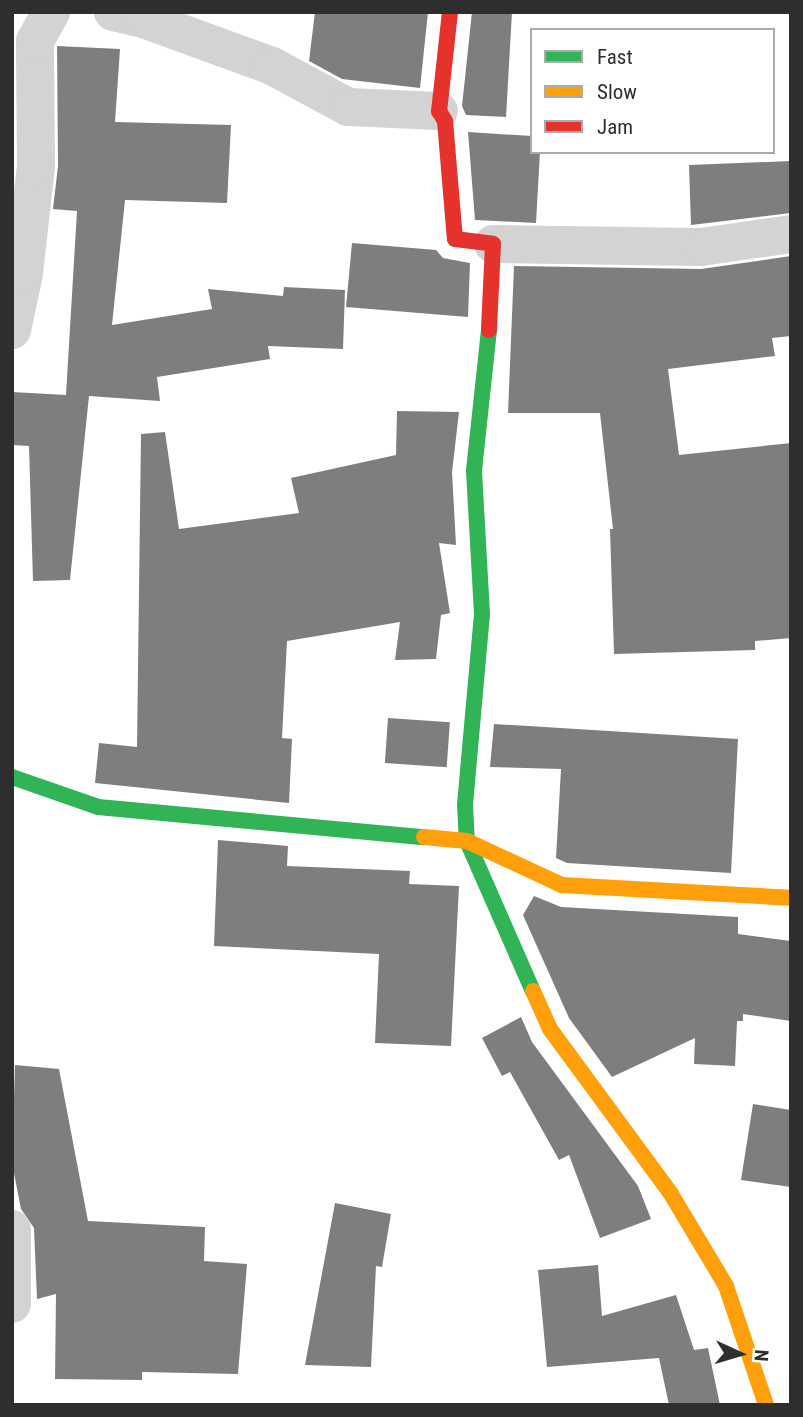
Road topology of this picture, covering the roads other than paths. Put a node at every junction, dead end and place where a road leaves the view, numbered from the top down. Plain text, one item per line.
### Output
1 (51, 12) edge
2 (113, 12) edge
3 (450, 12) edge
4 (439, 111) junction
5 (791, 234) edge
6 (493, 244) junction
7 (12, 330) edge
8 (12, 777) edge
9 (467, 841) junction
10 (791, 898) edge
11 (12, 1229) edge
12 (12, 1304) edge
13 (766, 1405) edge

1 - 7 street
2 - 4 street
3 - 4 street
4 - 6 street
5 - 6 street
6 - 9 street
8 - 9 street
9 - 10 street
9 - 13 street
11 - 12 street

